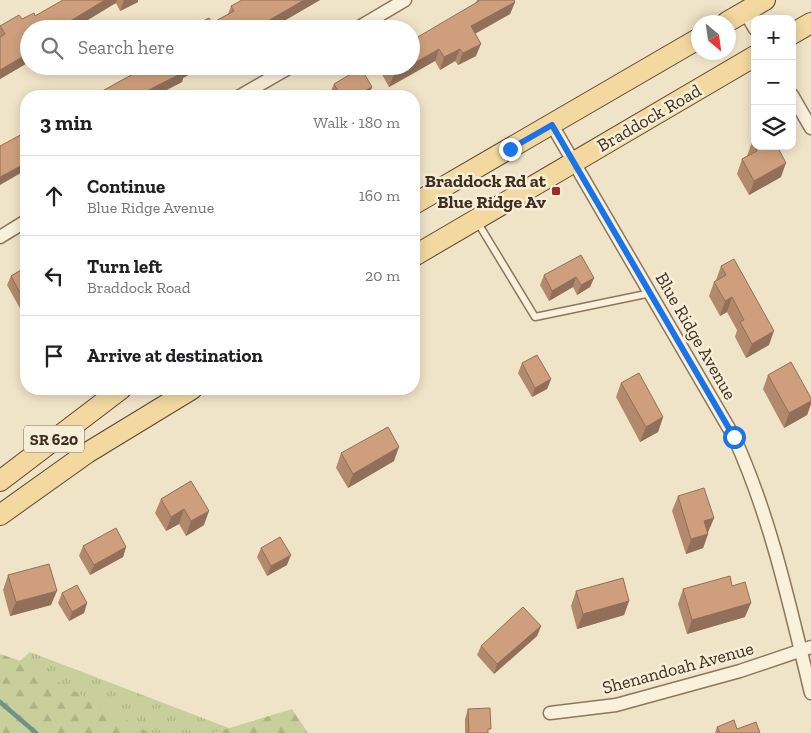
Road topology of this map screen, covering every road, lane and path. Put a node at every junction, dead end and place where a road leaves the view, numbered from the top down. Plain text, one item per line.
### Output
1 (405, 0) edge
2 (765, 0) edge
3 (745, 12) junction
4 (736, 17) edge
5 (371, 20) edge
6 (751, 22) edge
7 (811, 23) edge
8 (796, 32) edge
9 (691, 43) edge
10 (751, 58) edge
11 (276, 75) edge
12 (250, 90) edge
13 (796, 102) edge
14 (552, 125) junction
15 (811, 128) edge
16 (573, 162) junction
17 (420, 201) edge
18 (476, 219) junction
19 (20, 225) edge
20 (0, 237) edge
21 (420, 252) edge
22 (651, 293) junction
23 (113, 395) edge
24 (182, 395) edge
25 (0, 481) edge
26 (0, 514) edge
27 (806, 649) edge
28 (811, 693) edge
29 (550, 713) dead end

1 - 5 street
2 - 3 main road
3 - 4 main road
3 - 6 street
7 - 8 main road
9 - 14 main road
10 - 16 main road, Braddock Road
11 - 12 street
13 - 15 street
14 - 16 street, Blue Ridge Avenue
14 - 17 main road
16 - 18 main road, Braddock Road
16 - 22 street, Blue Ridge Avenue
18 - 21 main road, Braddock Road
18 - 22 lane
19 - 20 street
22 - 27 street, Blue Ridge Avenue
23 - 25 main road, SR 620
24 - 26 main road, SR 620
27 - 28 street, Blue Ridge Avenue
27 - 29 street, Shenandoah Avenue

